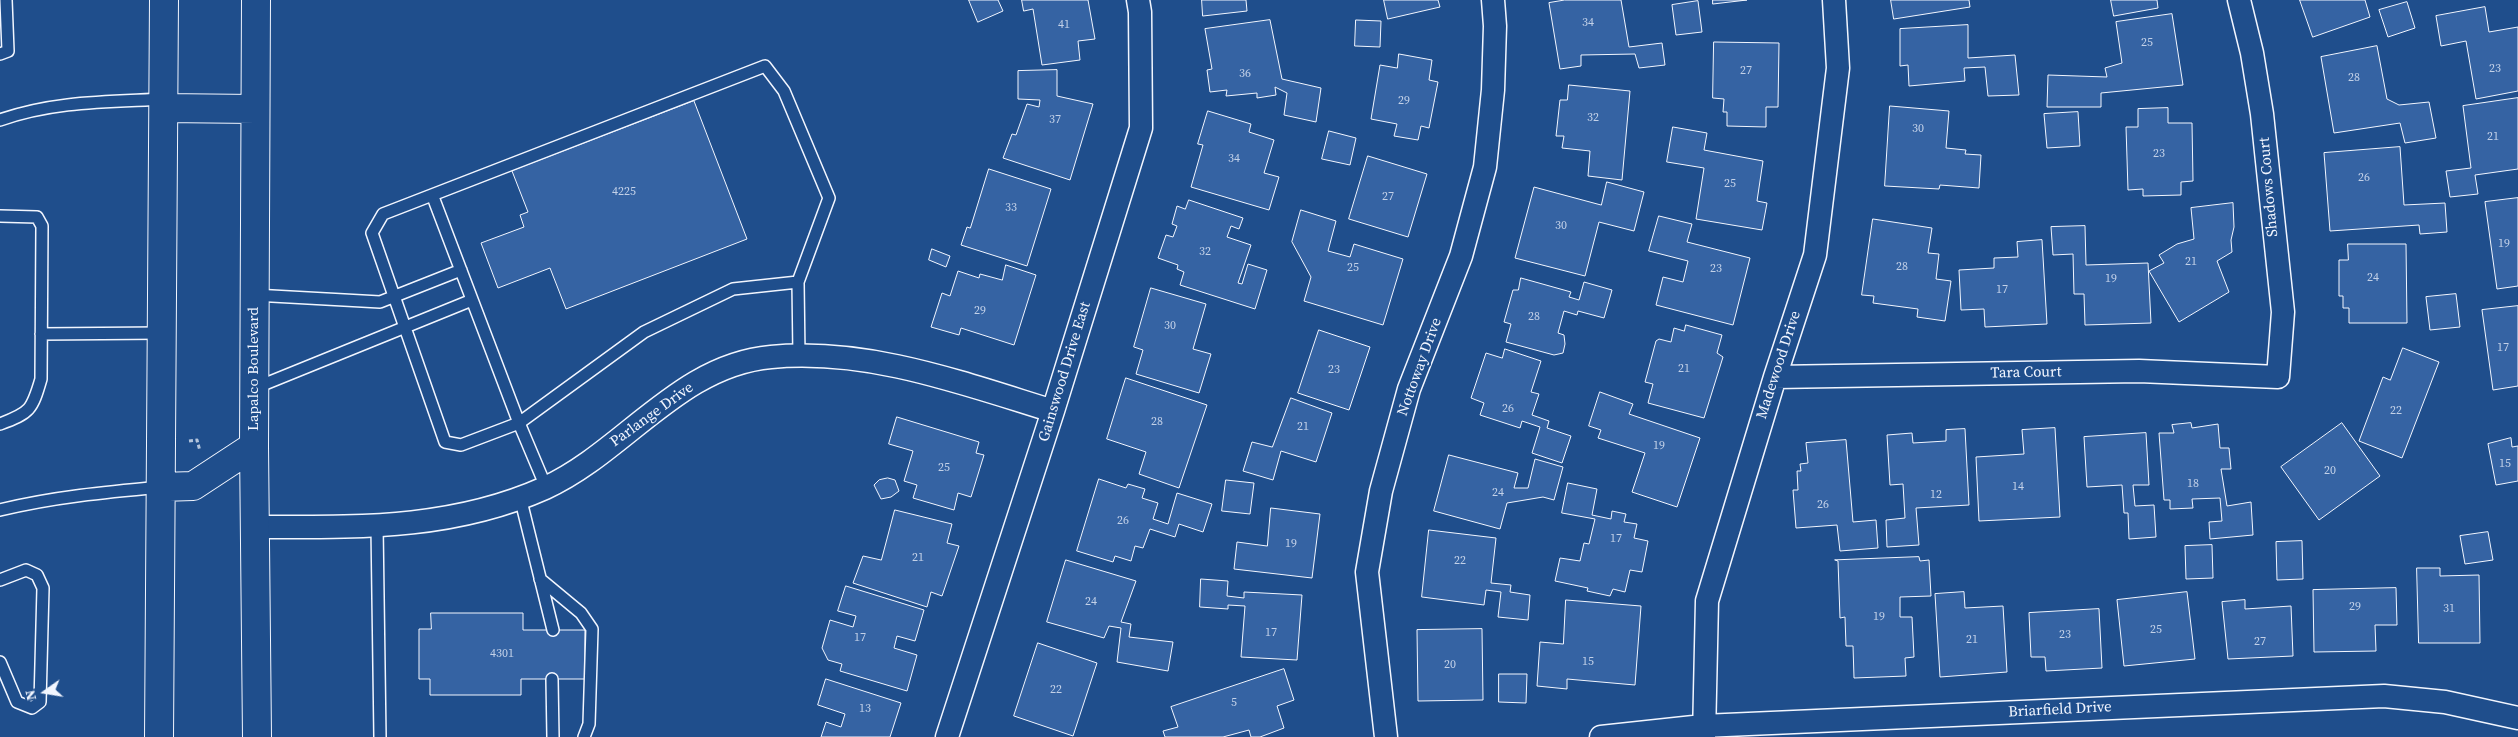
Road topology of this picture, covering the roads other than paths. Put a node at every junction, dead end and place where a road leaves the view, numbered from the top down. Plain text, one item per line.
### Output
1 (6, 0) edge
2 (164, 0) edge
3 (256, 0) edge
4 (1138, 0) edge
5 (1493, 0) edge
6 (1834, 0) edge
7 (2239, 0) edge
8 (0, 54) edge
9 (164, 104) junction
10 (255, 109) junction
11 (0, 120) edge
12 (433, 197) junction
13 (0, 216) edge
14 (461, 270) junction
15 (798, 282) junction
16 (254, 295) junction
17 (393, 297) junction
18 (472, 300) junction
19 (404, 327) junction
20 (162, 333) junction
21 (41, 334) junction
22 (799, 356) junction
23 (2278, 376) joint
24 (1775, 377) junction
25 (255, 388) junction
26 (1054, 411) junction
27 (519, 422) junction
28 (0, 424) edge
29 (254, 446) junction
30 (161, 487) junction
31 (546, 487) junction
32 (520, 497) junction
33 (0, 510) edge
34 (377, 526) junction
35 (256, 527) junction
36 (540, 579) junction
37 (0, 580) edge
38 (553, 630) dead end
39 (0, 662) edge
40 (552, 679) dead end
41 (2518, 718) edge
42 (1704, 731) edge
43 (159, 737) edge
44 (257, 737) edge
45 (380, 737) edge
46 (553, 737) edge
47 (584, 737) edge
48 (947, 737) edge
49 (1386, 737) edge
50 (1601, 737) edge

1 - 8 lane
2 - 9 main road
3 - 10 main road, Lapalco Boulevard
4 - 26 street, Gainswood Drive East
5 - 49 street, Nottoway Drive
6 - 24 street, Madewood Drive
7 - 23 street, Shadows Court
9 - 10 main road
9 - 11 lane
9 - 20 main road
10 - 16 main road, Lapalco Boulevard
12 - 14 lane
12 - 15 lane
12 - 17 lane
13 - 21 lane
14 - 17 lane
14 - 18 lane
15 - 22 lane
15 - 27 lane
16 - 17 lane
16 - 25 main road, Lapalco Boulevard
17 - 19 lane
18 - 19 lane
18 - 27 lane
19 - 25 lane
19 - 27 lane
20 - 21 lane
20 - 30 main road
21 - 28 lane
22 - 26 street, Parlange Drive
22 - 31 street, Parlange Drive
23 - 24 street, Tara Court
24 - 42 street, Madewood Drive
25 - 29 main road, Lapalco Boulevard
26 - 48 street, Gainswood Drive East
27 - 31 lane
29 - 30 main road
29 - 35 main road, Lapalco Boulevard
30 - 33 lane
30 - 43 main road
31 - 32 street, Parlange Drive
32 - 34 street, Parlange Drive
32 - 36 lane
34 - 35 street, Parlange Drive
34 - 45 lane
35 - 44 main road, Lapalco Boulevard
36 - 38 lane
36 - 47 lane
37 - 39 lane
40 - 46 lane
41 - 42 street, Briarfield Drive
42 - 50 street, Briarfield Drive

